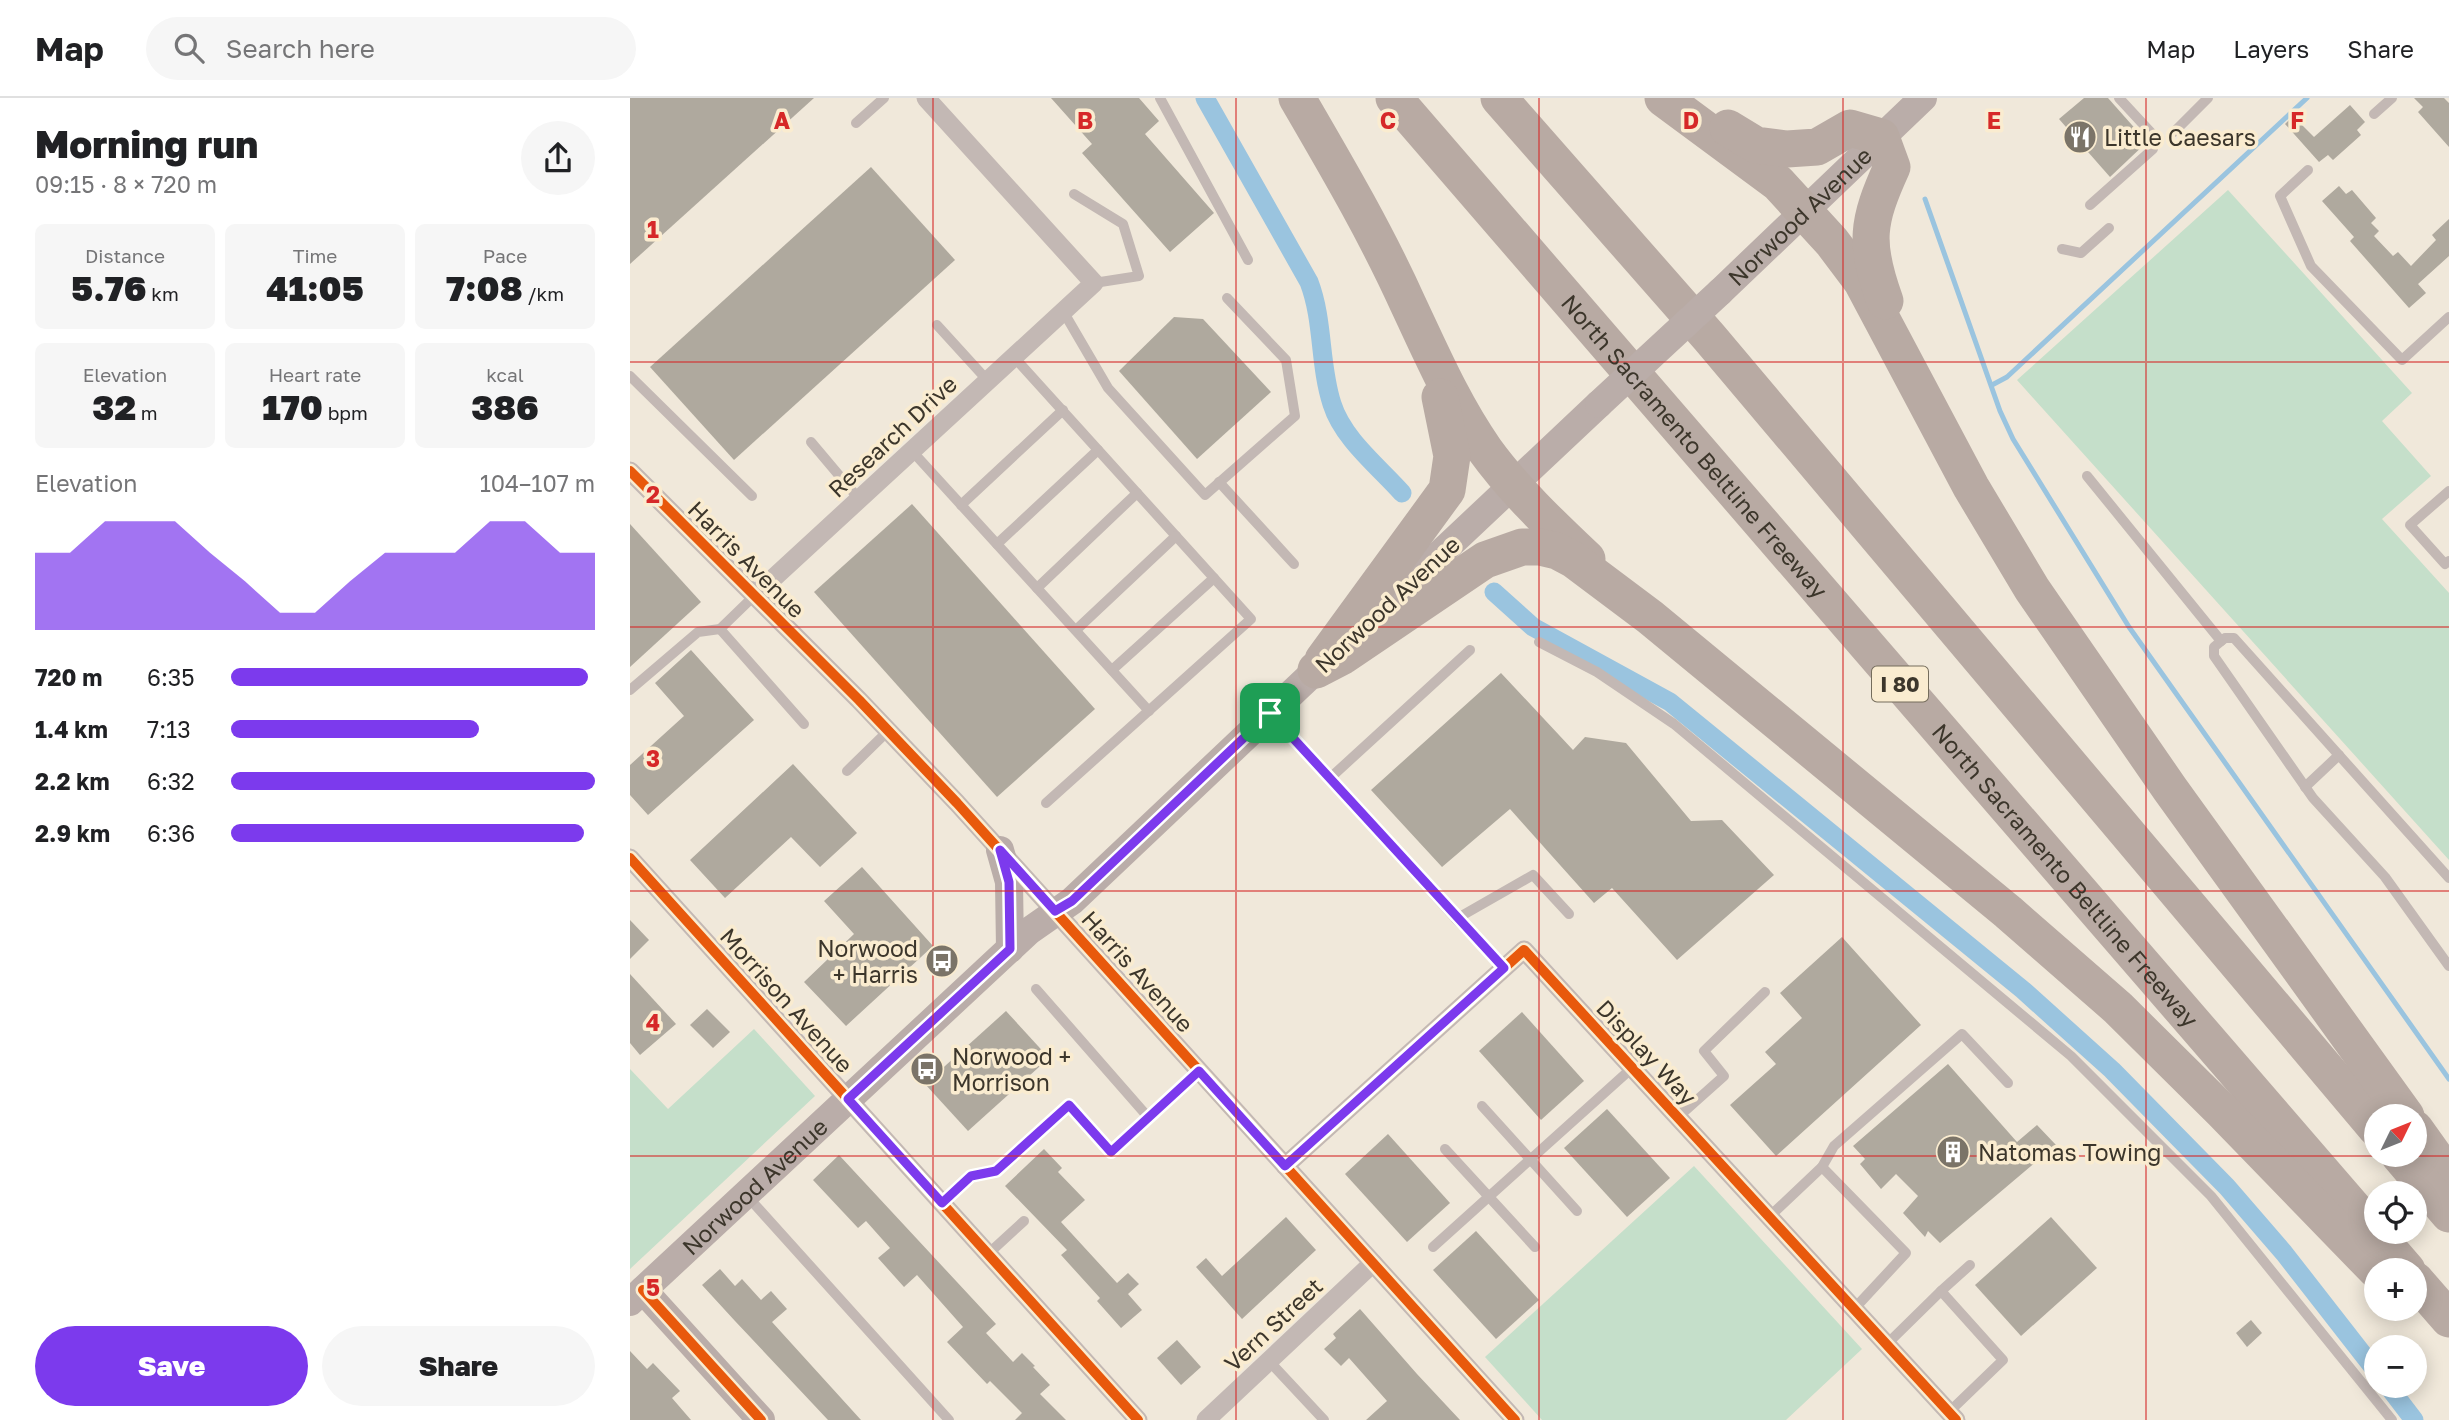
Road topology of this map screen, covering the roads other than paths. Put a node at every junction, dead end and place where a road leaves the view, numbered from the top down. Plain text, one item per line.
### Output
1 (884, 98) edge
2 (926, 98) edge
3 (1160, 98) edge
4 (1297, 98) edge
5 (1394, 98) edge
6 (1499, 98) edge
7 (1663, 98) edge
8 (1679, 98) edge
9 (1923, 98) edge
10 (2119, 98) edge
11 (2208, 98) edge
12 (2392, 98) edge
13 (2374, 114) dead end
14 (856, 123) dead end
15 (2174, 132) dead end
16 (1881, 137) junction
17 (2308, 170) dead end
18 (1074, 194) dead end
19 (2090, 205) dead end
20 (1802, 213) junction
21 (2109, 228) dead end
22 (2062, 249) dead end
23 (1248, 260) dead end
24 (1094, 284) junction
25 (1227, 298) dead end
26 (1063, 312) junction
27 (2449, 317) edge
28 (937, 325) dead end
29 (1014, 357) junction
30 (1434, 365) junction
31 (630, 376) edge
32 (988, 381) junction
33 (1914, 383) junction
34 (1063, 411) junction
35 (811, 442) dead end
36 (1098, 450) junction
37 (912, 451) junction
38 (2087, 476) dead end
39 (633, 481) edge
40 (1219, 482) junction
41 (1514, 485) junction
42 (2449, 491) edge
43 (1138, 493) junction
44 (752, 496) dead end
45 (859, 499) junction
46 (961, 505) junction
47 (1176, 536) junction
48 (997, 544) junction
49 (2449, 561) edge
50 (1294, 564) dead end
51 (1214, 578) junction
52 (1037, 588) junction
53 (754, 596) junction
54 (1650, 617) junction
55 (720, 629) junction
56 (1076, 630) junction
57 (2221, 641) junction
58 (1539, 642) dead end
59 (1470, 650) dead end
60 (1112, 670) junction
61 (1316, 670) junction
62 (630, 690) edge
63 (1149, 711) junction
64 (1270, 713) junction
65 (804, 724) dead end
66 (888, 731) junction
67 (2339, 755) junction
68 (846, 771) dead end
69 (1329, 779) junction
70 (2305, 787) junction
71 (1046, 803) dead end
72 (1000, 850) junction
73 (630, 858) edge
74 (2449, 878) edge
75 (1055, 911) junction
76 (1569, 914) dead end
77 (1456, 919) junction
78 (1010, 949) junction
79 (2449, 966) edge
80 (1504, 968) junction
81 (1036, 989) dead end
82 (1765, 992) dead end
83 (1632, 1068) junction
84 (1199, 1071) junction
85 (2008, 1083) dead end
86 (848, 1099) junction
87 (2397, 1104) edge
88 (1482, 1106) dead end
89 (2364, 1114) edge
90 (1148, 1117) junction
91 (1678, 1117) junction
92 (2427, 1146) edge
93 (1445, 1149) dead end
94 (1531, 1159) junction
95 (1285, 1166) junction
96 (1822, 1167) junction
97 (2409, 1167) edge
98 (2449, 1184) edge
99 (746, 1195) junction
100 (1490, 1196) junction
101 (942, 1203) junction
102 (1577, 1211) dead end
103 (2449, 1214) edge
104 (1769, 1217) junction
105 (1024, 1221) dead end
106 (1433, 1247) dead end
107 (1535, 1247) dead end
108 (988, 1254) junction
109 (2364, 1258) edge
110 (2397, 1258) edge
111 (1373, 1263) junction
112 (1970, 1265) dead end
113 (1941, 1291) junction
114 (2427, 1294) edge
115 (637, 1296) edge
116 (1854, 1309) junction
117 (2449, 1319) edge
118 (2425, 1321) edge
119 (1886, 1345) junction
120 (2449, 1346) edge
121 (1269, 1361) junction
122 (1952, 1416) edge
123 (761, 1420) edge
124 (950, 1420) edge
125 (1138, 1420) edge
126 (1206, 1420) edge
127 (1324, 1420) edge
128 (1515, 1420) edge
129 (2392, 1420) edge

1 - 14 lane
2 - 24 street
3 - 23 lane
4 - 30 highway
5 - 110 highway, North Sacramento Beltline Freeway / I 80
6 - 89 highway
7 - 20 highway
8 - 16 highway
9 - 16 main road, Norwood Avenue
10 - 19 lane
11 - 15 lane
12 - 13 lane
16 - 20 main road, Norwood Avenue
16 - 33 highway
17 - 27 lane
18 - 24 lane
20 - 33 highway
20 - 41 main road, Norwood Avenue, bridge
21 - 22 lane
24 - 26 street, Research Drive
25 - 40 lane
26 - 29 street, Research Drive
26 - 40 lane
28 - 32 lane
29 - 32 street, Research Drive
29 - 34 lane
30 - 41 highway
30 - 61 highway
31 - 44 lane
32 - 37 street, Research Drive
33 - 87 highway
34 - 36 lane
34 - 46 lane
35 - 45 lane
36 - 43 lane
36 - 48 lane
37 - 45 street, Research Drive
37 - 46 lane
38 - 57 lane
39 - 53 street, Harris Avenue
40 - 50 lane
41 - 54 highway
41 - 61 main road, Norwood Avenue
42 - 49 lane
43 - 47 lane
43 - 52 lane
45 - 53 street, Research Drive
46 - 48 lane
47 - 51 lane
47 - 56 lane
48 - 52 lane
51 - 60 lane
51 - 63 lane
52 - 56 lane
53 - 55 lane
53 - 66 street, Harris Avenue
54 - 61 highway
54 - 109 highway
55 - 62 lane
55 - 65 lane
56 - 60 lane
57 - 67 lane
57 - 70 lane
58 - 129 lane
59 - 69 lane
60 - 63 lane
61 - 64 main road, Norwood Avenue
63 - 71 lane
64 - 69 lane
64 - 75 main road, Norwood Avenue
66 - 68 lane
66 - 72 street, Harris Avenue
67 - 70 lane
67 - 74 lane
69 - 77 lane
70 - 79 lane
72 - 75 street, Harris Avenue
72 - 78 main road
73 - 86 street, Morrison Avenue
75 - 78 main road, Norwood Avenue
75 - 84 street, Harris Avenue
76 - 77 lane
77 - 80 lane
78 - 86 main road, Norwood Avenue
80 - 83 street, Display Way
80 - 95 street, Display Way
81 - 90 lane
82 - 91 lane
83 - 91 street, Display Way
83 - 94 lane
84 - 90 lane
84 - 95 street, Harris Avenue
85 - 96 lane
86 - 99 main road, Norwood Avenue
86 - 101 street, Morrison Avenue
88 - 94 lane
90 - 101 lane
91 - 104 street, Display Way
92 - 98 highway
93 - 100 lane
94 - 100 lane
94 - 102 lane
95 - 111 street, Harris Avenue
96 - 104 lane
96 - 116 lane
97 - 103 highway
99 - 115 main road, Norwood Avenue
99 - 124 lane
100 - 106 lane
100 - 107 lane
101 - 108 street, Morrison Avenue
104 - 116 street, Display Way
105 - 108 lane
108 - 125 street, Morrison Avenue
111 - 121 street, Vern Street
111 - 128 street, Harris Avenue
112 - 113 lane
113 - 119 lane
113 - 122 lane
114 - 117 highway
115 - 123 main road
116 - 119 street, Display Way
118 - 120 highway
119 - 122 street, Display Way
121 - 126 street, Vern Street
121 - 127 lane

